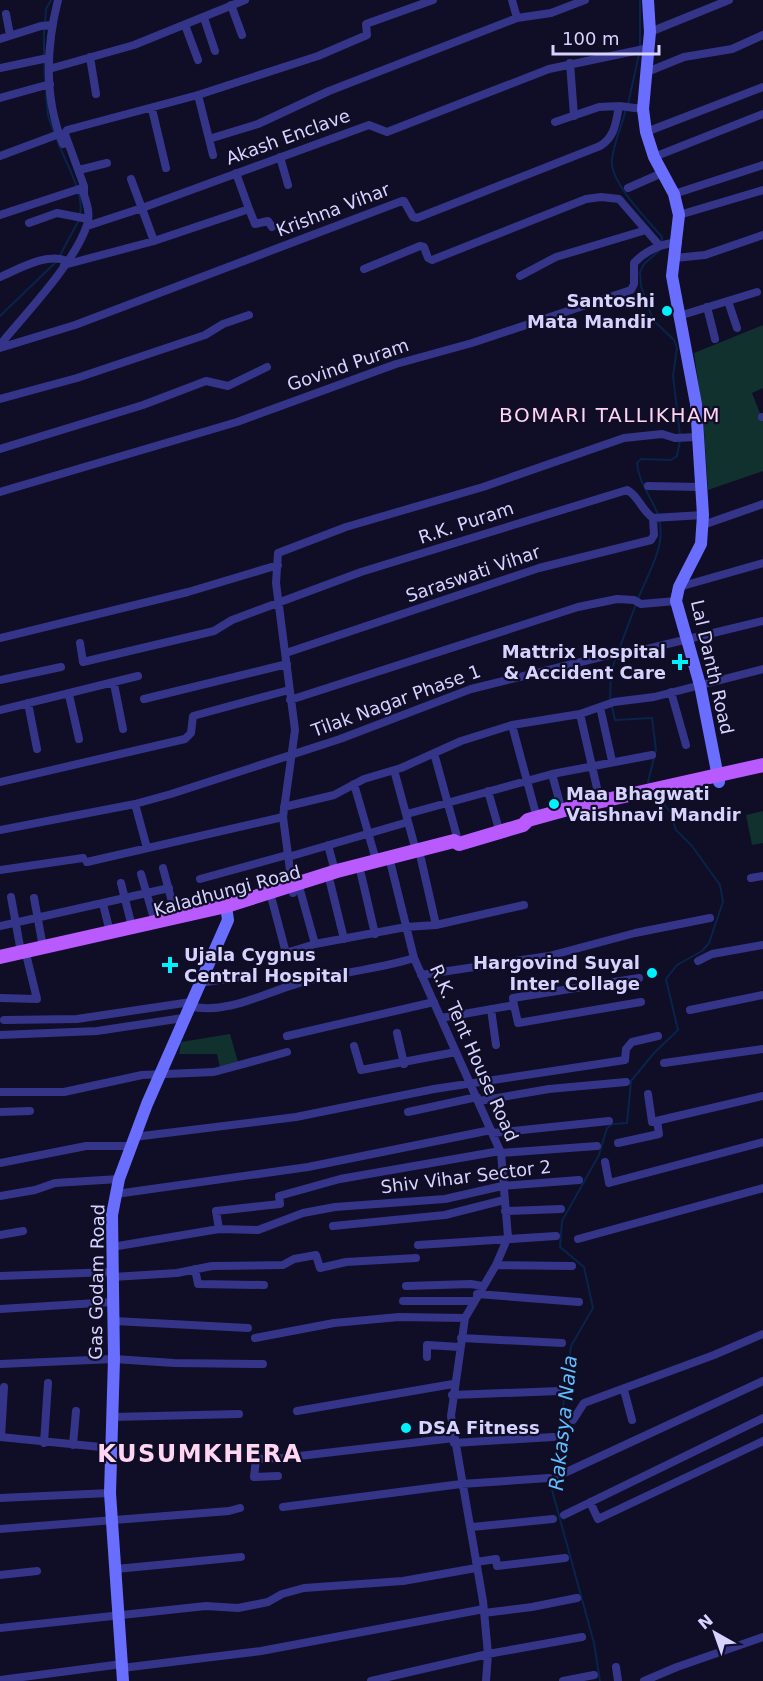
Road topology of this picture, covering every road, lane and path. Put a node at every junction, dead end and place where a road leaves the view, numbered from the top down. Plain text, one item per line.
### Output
1 (58, 0) edge
2 (245, 0) edge
3 (433, 0) edge
4 (512, 0) edge
5 (585, 0) edge
6 (648, 0) edge
7 (729, 0) edge
8 (231, 5) junction
9 (6, 14) dead end
10 (204, 18) junction
11 (516, 18) junction
12 (46, 25) junction
13 (185, 25) junction
14 (650, 32) junction
15 (10, 35) junction
16 (242, 35) dead end
17 (763, 35) edge
18 (0, 39) edge
19 (642, 49) junction
20 (215, 51) dead end
21 (90, 57) junction
22 (45, 59) junction
23 (198, 60) dead end
24 (570, 63) junction
25 (0, 68) edge
26 (49, 69) junction
27 (647, 72) junction
28 (47, 85) junction
29 (763, 87) edge
30 (96, 94) dead end
31 (198, 95) junction
32 (0, 98) edge
33 (623, 106) junction
34 (152, 109) junction
35 (644, 109) junction
36 (763, 114) edge
37 (574, 116) junction
38 (555, 122) dead end
39 (646, 132) junction
40 (58, 135) junction
41 (209, 139) junction
42 (213, 155) dead end
43 (0, 156) edge
44 (280, 157) junction
45 (654, 157) junction
46 (107, 163) dead end
47 (763, 165) edge
48 (166, 168) dead end
49 (79, 170) junction
50 (236, 173) junction
51 (662, 173) junction
52 (131, 179) dead end
53 (288, 184) dead end
54 (628, 188) dead end
55 (80, 190) junction
56 (763, 190) edge
57 (674, 194) junction
58 (142, 208) junction
59 (249, 209) junction
60 (0, 214) edge
61 (680, 215) junction
62 (84, 219) junction
63 (29, 223) dead end
64 (272, 227) dead end
65 (646, 230) junction
66 (763, 236) edge
67 (154, 241) junction
68 (668, 243) junction
69 (675, 258) junction
70 (62, 261) junction
71 (364, 269) dead end
72 (0, 276) edge
73 (520, 276) dead end
74 (757, 292) dead end
75 (728, 301) junction
76 (707, 307) junction
77 (249, 315) dead end
78 (679, 316) junction
79 (737, 328) dead end
80 (715, 339) dead end
81 (0, 346) edge
82 (267, 367) dead end
83 (0, 399) edge
84 (697, 437) junction
85 (0, 449) edge
86 (648, 486) dead end
87 (700, 487) junction
88 (0, 492) edge
89 (763, 504) edge
90 (657, 518) junction
91 (703, 520) junction
92 (763, 563) edge
93 (278, 565) junction
94 (679, 587) junction
95 (676, 601) junction
96 (278, 603) junction
97 (763, 621) edge
98 (0, 638) edge
99 (685, 639) junction
100 (80, 643) dead end
101 (286, 653) junction
102 (287, 664) junction
103 (61, 667) dead end
104 (763, 669) edge
105 (138, 676) dead end
106 (0, 680) edge
107 (114, 684) junction
108 (700, 685) junction
109 (290, 690) junction
110 (671, 692) junction
111 (69, 695) junction
112 (144, 699) dead end
113 (290, 700) junction
114 (28, 703) junction
115 (607, 705) junction
116 (0, 710) edge
117 (580, 714) junction
118 (512, 725) junction
119 (123, 729) dead end
120 (79, 739) dead end
121 (686, 744) dead end
122 (37, 749) dead end
123 (434, 753) junction
124 (294, 755) junction
125 (652, 755) dead end
126 (612, 761) junction
127 (590, 765) junction
128 (763, 765) edge
129 (393, 770) junction
130 (763, 771) edge
131 (552, 774) junction
132 (718, 779) junction
133 (528, 780) junction
134 (0, 782) edge
135 (354, 784) junction
136 (488, 791) junction
137 (659, 792) junction
138 (600, 801) junction
139 (448, 802) junction
140 (135, 804) junction
141 (284, 807) junction
142 (572, 811) junction
143 (284, 818) junction
144 (407, 818) junction
145 (537, 818) junction
146 (523, 825) junction
147 (0, 830) edge
148 (500, 833) junction
149 (368, 834) junction
150 (459, 844) junction
151 (328, 845) junction
152 (147, 848) junction
153 (419, 855) junction
154 (287, 856) junction
155 (385, 861) junction
156 (164, 868) dead end
157 (0, 870) edge
158 (141, 874) dead end
159 (361, 874) junction
160 (763, 876) edge
161 (332, 877) junction
162 (752, 878) dead end
163 (200, 879) dead end
164 (121, 883) dead end
165 (169, 888) junction
166 (295, 890) junction
167 (147, 894) junction
168 (11, 897) dead end
169 (34, 898) dead end
170 (125, 899) junction
171 (272, 900) junction
172 (103, 904) junction
173 (524, 905) dead end
174 (227, 909) junction
175 (38, 918) junction
176 (710, 918) dead end
177 (177, 921) junction
178 (16, 922) junction
179 (155, 922) junction
180 (436, 925) junction
181 (0, 926) edge
182 (132, 927) junction
183 (406, 927) junction
184 (375, 934) junction
185 (104, 936) junction
186 (344, 939) junction
187 (315, 944) junction
188 (763, 945) edge
189 (43, 947) junction
190 (24, 955) junction
191 (0, 957) edge
192 (414, 958) junction
193 (698, 961) dead end
194 (0, 965) edge
195 (254, 975) dead end
196 (421, 975) junction
197 (639, 978) dead end
198 (199, 983) junction
199 (763, 995) edge
200 (0, 998) edge
201 (434, 1002) junction
202 (641, 1002) dead end
203 (514, 1005) junction
204 (188, 1008) junction
205 (490, 1009) junction
206 (690, 1010) dead end
207 (441, 1018) junction
208 (4, 1020) dead end
209 (397, 1033) dead end
210 (0, 1035) edge
211 (287, 1036) dead end
212 (658, 1036) dead end
213 (496, 1045) dead end
214 (354, 1046) dead end
215 (763, 1049) edge
216 (286, 1052) dead end
217 (456, 1052) junction
218 (664, 1063) dead end
219 (404, 1064) junction
220 (161, 1072) junction
221 (626, 1082) dead end
222 (470, 1083) junction
223 (0, 1092) edge
224 (648, 1094) dead end
225 (763, 1096) edge
226 (478, 1099) junction
227 (30, 1111) dead end
228 (0, 1112) edge
229 (408, 1112) dead end
230 (609, 1121) dead end
231 (657, 1121) junction
232 (492, 1131) junction
233 (132, 1142) junction
234 (763, 1142) edge
235 (618, 1143) dead end
236 (597, 1146) dead end
237 (500, 1152) junction
238 (605, 1162) dead end
239 (0, 1163) edge
240 (119, 1179) junction
241 (579, 1180) dead end
242 (502, 1186) junction
243 (763, 1188) edge
244 (116, 1194) junction
245 (0, 1196) edge
246 (504, 1200) junction
247 (561, 1209) dead end
248 (505, 1211) junction
249 (333, 1226) dead end
250 (219, 1229) junction
251 (23, 1232) dead end
252 (0, 1235) edge
253 (556, 1236) dead end
254 (508, 1237) junction
255 (578, 1239) dead end
256 (418, 1245) dead end
257 (112, 1247) junction
258 (416, 1258) dead end
259 (496, 1265) junction
260 (572, 1266) dead end
261 (195, 1269) junction
262 (112, 1274) junction
263 (0, 1276) edge
264 (264, 1285) dead end
265 (406, 1286) dead end
266 (478, 1294) junction
267 (403, 1301) dead end
268 (113, 1302) junction
269 (579, 1302) dead end
270 (0, 1309) edge
271 (465, 1318) junction
272 (114, 1322) junction
273 (248, 1328) dead end
274 (763, 1334) edge
275 (255, 1338) dead end
276 (461, 1342) junction
277 (562, 1343) dead end
278 (427, 1358) dead end
279 (114, 1359) junction
280 (0, 1364) edge
281 (263, 1364) dead end
282 (763, 1381) edge
283 (48, 1383) dead end
284 (453, 1384) junction
285 (4, 1387) dead end
286 (624, 1390) junction
287 (559, 1391) dead end
288 (452, 1395) junction
289 (76, 1411) dead end
290 (297, 1411) dead end
291 (239, 1414) dead end
292 (112, 1417) junction
293 (763, 1418) edge
294 (573, 1420) dead end
295 (632, 1420) dead end
296 (0, 1437) edge
297 (553, 1437) dead end
298 (454, 1440) junction
299 (763, 1441) edge
300 (44, 1443) junction
301 (73, 1446) junction
302 (111, 1448) junction
303 (278, 1476) dead end
304 (461, 1484) junction
305 (110, 1492) junction
306 (0, 1498) edge
307 (590, 1502) junction
308 (283, 1507) dead end
309 (240, 1508) dead end
310 (564, 1515) dead end
311 (553, 1519) dead end
312 (112, 1521) junction
313 (472, 1527) junction
314 (0, 1529) edge
315 (241, 1557) dead end
316 (565, 1558) dead end
317 (476, 1565) junction
318 (116, 1569) junction
319 (37, 1571) dead end
320 (0, 1575) edge
321 (576, 1598) dead end
322 (484, 1611) junction
323 (119, 1613) junction
324 (0, 1628) edge
325 (763, 1636) edge
326 (582, 1637) dead end
327 (488, 1654) junction
328 (122, 1666) junction
329 (616, 1667) dead end
330 (594, 1675) dead end
331 (0, 1680) edge
332 (123, 1681) edge
333 (371, 1681) edge
334 (486, 1681) edge
335 (563, 1681) edge
336 (618, 1681) edge
337 (644, 1681) edge

1 - 12 street
2 - 8 street
3 - 31 street
4 - 11 street
5 - 11 street
6 - 14 street, Lal Danth Road
7 - 14 street
8 - 10 street
8 - 16 street
9 - 15 street
10 - 13 street
10 - 20 street
11 - 41 street
12 - 15 street
12 - 22 street
13 - 21 street
13 - 23 street
14 - 19 street, Lal Danth Road
15 - 18 street
17 - 27 street
19 - 24 street, Akash Enclave
19 - 27 street, Lal Danth Road
21 - 26 street
21 - 30 street
22 - 25 street
22 - 26 street
24 - 37 street
24 - 44 street, Akash Enclave
26 - 28 street
27 - 35 street, Lal Danth Road
28 - 32 street
28 - 40 street
29 - 39 street
31 - 34 street
31 - 41 street
33 - 35 street
33 - 37 street
33 - 81 street, Krishna Vihar
34 - 40 street
34 - 48 street
35 - 39 street, Lal Danth Road
36 - 45 street
37 - 38 street
39 - 45 street, Lal Danth Road
40 - 43 street
40 - 49 street
40 - 55 street
41 - 42 street
44 - 50 street, Akash Enclave
44 - 53 street
45 - 51 street, Lal Danth Road
46 - 49 street
47 - 57 street
49 - 55 street
50 - 58 street, Akash Enclave
50 - 59 street
51 - 54 street
51 - 57 street, Lal Danth Road
52 - 58 street
55 - 60 street
55 - 62 street
56 - 61 street
57 - 61 street, Lal Danth Road
58 - 62 street, Akash Enclave
58 - 67 street
59 - 64 street
59 - 67 street
61 - 68 street, Lal Danth Road
62 - 63 street, Akash Enclave
62 - 70 street
65 - 68 street
65 - 71 street
65 - 73 street
66 - 69 street
67 - 70 street
68 - 69 street, Lal Danth Road
68 - 88 street, Govind Puram
69 - 78 street, Lal Danth Road
70 - 72 street
70 - 81 street
74 - 75 street
75 - 76 street
75 - 79 street
76 - 78 street
76 - 80 street
77 - 83 street
78 - 84 street, Lal Danth Road
82 - 85 street
84 - 87 street, Lal Danth Road
84 - 93 street
86 - 87 street
87 - 91 street, Lal Danth Road
89 - 91 street
90 - 91 street
90 - 96 street, R.K. Puram
90 - 101 street, Saraswati Vihar
91 - 94 street, Lal Danth Road
92 - 94 street
93 - 96 street
93 - 98 street
94 - 95 street, Lal Danth Road
95 - 99 street, Lal Danth Road
95 - 113 street
96 - 100 street
96 - 101 street
97 - 99 street, Tilak Nagar Phase 1
99 - 108 street, Lal Danth Road
99 - 124 street, Tilak Nagar Phase 1
101 - 102 street
102 - 109 street
102 - 112 street
103 - 106 street
104 - 108 street
105 - 107 street
107 - 111 street
107 - 119 street
108 - 110 street
108 - 132 street, Lal Danth Road
109 - 113 street
109 - 134 street
110 - 115 street
110 - 121 street
111 - 114 street
111 - 120 street
113 - 124 street
114 - 116 street
114 - 122 street
115 - 117 street
115 - 126 street
117 - 118 street
117 - 127 street
118 - 123 street
118 - 133 street
123 - 129 street
123 - 139 street
124 - 140 street, Tilak Nagar Phase 1
124 - 141 street
125 - 126 street
126 - 127 street
127 - 131 street
127 - 138 street
128 - 132 main road, Kaladhungi Road
129 - 135 street
129 - 144 street
130 - 132 main road, Kaladhungi Road
131 - 133 street
131 - 142 street
132 - 137 main road, Kaladhungi Road
133 - 136 street
133 - 145 street
135 - 141 street
135 - 149 street, R.K. Tent House Road
136 - 139 street
136 - 148 street
137 - 138 main road, Kaladhungi Road
137 - 142 main road, Kaladhungi Road
138 - 142 main road, Kaladhungi Road
139 - 144 street
139 - 150 street
140 - 147 street, Tilak Nagar Phase 1
140 - 152 street
141 - 143 street
142 - 145 main road, Kaladhungi Road
142 - 146 main road, Kaladhungi Road
143 - 152 street
143 - 154 street
144 - 149 street
144 - 153 street
145 - 146 main road, Kaladhungi Road
146 - 148 main road, Kaladhungi Road
148 - 150 main road, Kaladhungi Road
149 - 151 street
149 - 155 street, R.K. Tent House Road
150 - 153 main road, Kaladhungi Road
151 - 154 street
151 - 161 street
152 - 157 street
153 - 155 main road, Kaladhungi Road
153 - 180 street
154 - 163 street
154 - 166 street
155 - 159 main road, Kaladhungi Road
155 - 161 main road, Kaladhungi Road
155 - 183 street, R.K. Tent House Road
156 - 165 street
158 - 167 street
159 - 161 main road, Kaladhungi Road
159 - 184 street
160 - 162 street
161 - 166 main road, Kaladhungi Road
161 - 186 street
164 - 170 street
165 - 167 street
165 - 177 street
166 - 171 main road, Kaladhungi Road
166 - 174 main road, Kaladhungi Road
166 - 187 street
167 - 170 street
167 - 179 street
168 - 178 street
169 - 175 street
170 - 172 street
170 - 182 street
171 - 174 main road, Kaladhungi Road
171 - 187 street
172 - 175 street
172 - 185 street
173 - 180 street
174 - 177 main road, Kaladhungi Road
174 - 198 street, Gas Godam Road
175 - 178 street
175 - 189 street
176 - 196 street
177 - 179 main road, Kaladhungi Road
177 - 185 main road, Kaladhungi Road
178 - 181 street
178 - 190 street
179 - 182 main road, Kaladhungi Road
180 - 183 street
182 - 185 main road, Kaladhungi Road
183 - 184 street
183 - 192 street, R.K. Tent House Road
184 - 186 street
185 - 189 main road, Kaladhungi Road
185 - 190 main road, Kaladhungi Road
186 - 187 street
188 - 193 street
189 - 190 main road, Kaladhungi Road
190 - 191 main road, Kaladhungi Road
190 - 194 main road, Kaladhungi Road
190 - 200 street
192 - 196 street, R.K. Tent House Road
192 - 204 street
195 - 198 street
196 - 201 street, R.K. Tent House Road
197 - 203 street
198 - 204 street, Gas Godam Road
199 - 206 street
201 - 207 street, R.K. Tent House Road
201 - 211 street
202 - 203 street
203 - 205 street
204 - 208 street
204 - 210 street
204 - 220 street, Gas Godam Road
205 - 207 street
205 - 213 street
207 - 217 street, R.K. Tent House Road
209 - 219 street
212 - 222 street
214 - 219 street
215 - 218 street
216 - 220 street
217 - 219 street
217 - 222 street, R.K. Tent House Road
220 - 223 street
220 - 233 street, Gas Godam Road
221 - 226 street
222 - 226 street, R.K. Tent House Road
222 - 233 street
224 - 231 street
225 - 231 street
226 - 229 street
226 - 232 street, R.K. Tent House Road
227 - 228 street
230 - 232 street
231 - 235 street
232 - 237 street, R.K. Tent House Road
232 - 244 street
233 - 239 street
233 - 240 street, Gas Godam Road
234 - 238 street
236 - 237 street
237 - 242 street, R.K. Tent House Road
237 - 250 street
240 - 244 street, Gas Godam Road
240 - 245 street
241 - 242 street, Shiv Vihar Sector 2
242 - 246 street, R.K. Tent House Road
242 - 250 street, Shiv Vihar Sector 2
243 - 255 street
244 - 257 street, Gas Godam Road
246 - 248 street, R.K. Tent House Road
246 - 249 street
247 - 248 street
248 - 254 street, R.K. Tent House Road
250 - 257 street, Shiv Vihar Sector 2
251 - 252 street
253 - 254 street
254 - 256 street
254 - 259 street, R.K. Tent House Road
257 - 262 street, Gas Godam Road
258 - 261 street
259 - 260 street
259 - 266 street, R.K. Tent House Road
261 - 262 street
261 - 264 street
262 - 263 street
262 - 268 street, Gas Godam Road
265 - 266 street
266 - 267 street
266 - 269 street
266 - 271 street, R.K. Tent House Road
268 - 270 street
268 - 272 street, Gas Godam Road
271 - 275 street
271 - 276 street, R.K. Tent House Road
272 - 273 street
272 - 279 street, Gas Godam Road
274 - 286 street
276 - 277 street
276 - 278 street
276 - 284 street, R.K. Tent House Road
279 - 280 street
279 - 281 street
279 - 292 street, Gas Godam Road
282 - 304 street
283 - 300 street
284 - 288 street, R.K. Tent House Road
284 - 290 street
285 - 296 street
286 - 294 street
286 - 295 street
287 - 288 street
288 - 298 street, R.K. Tent House Road
289 - 301 street
291 - 292 street
292 - 302 street, Gas Godam Road
293 - 307 street
296 - 300 street
297 - 298 street
298 - 303 street
298 - 304 street, R.K. Tent House Road
299 - 307 street
300 - 301 street
301 - 302 street
302 - 305 street, Gas Godam Road
304 - 308 street
304 - 313 street, R.K. Tent House Road
305 - 306 street
305 - 312 street, Gas Godam Road
307 - 310 street
309 - 312 street
311 - 313 street
312 - 314 street
312 - 318 street, Gas Godam Road
313 - 317 street, R.K. Tent House Road
315 - 318 street
316 - 317 street
317 - 322 street, R.K. Tent House Road
317 - 323 street
318 - 323 street, Gas Godam Road
319 - 320 street
321 - 322 street
322 - 327 street, R.K. Tent House Road
322 - 328 street
323 - 324 street
323 - 328 street, Gas Godam Road
325 - 337 street
326 - 327 street
327 - 333 street
327 - 334 street, R.K. Tent House Road
328 - 331 street
328 - 332 street, Gas Godam Road
329 - 336 street
330 - 335 street

